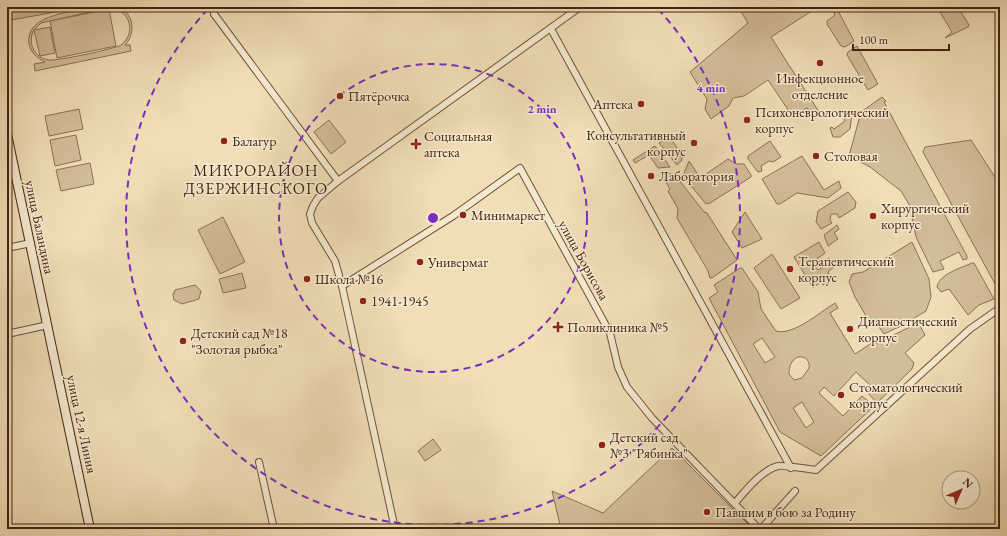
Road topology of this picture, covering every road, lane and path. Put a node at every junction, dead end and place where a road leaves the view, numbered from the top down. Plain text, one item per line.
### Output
1 (580, 7) edge
2 (214, 14) dead end
3 (551, 29) junction
4 (7, 134) edge
5 (338, 181) junction
6 (31, 243) junction
7 (7, 248) edge
8 (342, 286) junction
9 (1000, 308) edge
10 (48, 326) junction
11 (7, 334) edge
12 (259, 462) dead end
13 (791, 468) junction
14 (795, 491) dead end
15 (736, 503) junction
16 (90, 529) edge
17 (274, 529) edge
18 (395, 529) edge
19 (760, 529) edge

1 - 3 street
2 - 5 street
3 - 5 street
3 - 13 street
4 - 6 street, улица Баландина
5 - 8 street
6 - 7 street
6 - 10 street, улица Баландина
8 - 15 street, улица Борисова
8 - 18 street
9 - 13 street
10 - 11 street
10 - 16 street, улица 12-я Линия
12 - 17 street
13 - 15 street
14 - 19 street
15 - 19 street, улица Борисова

